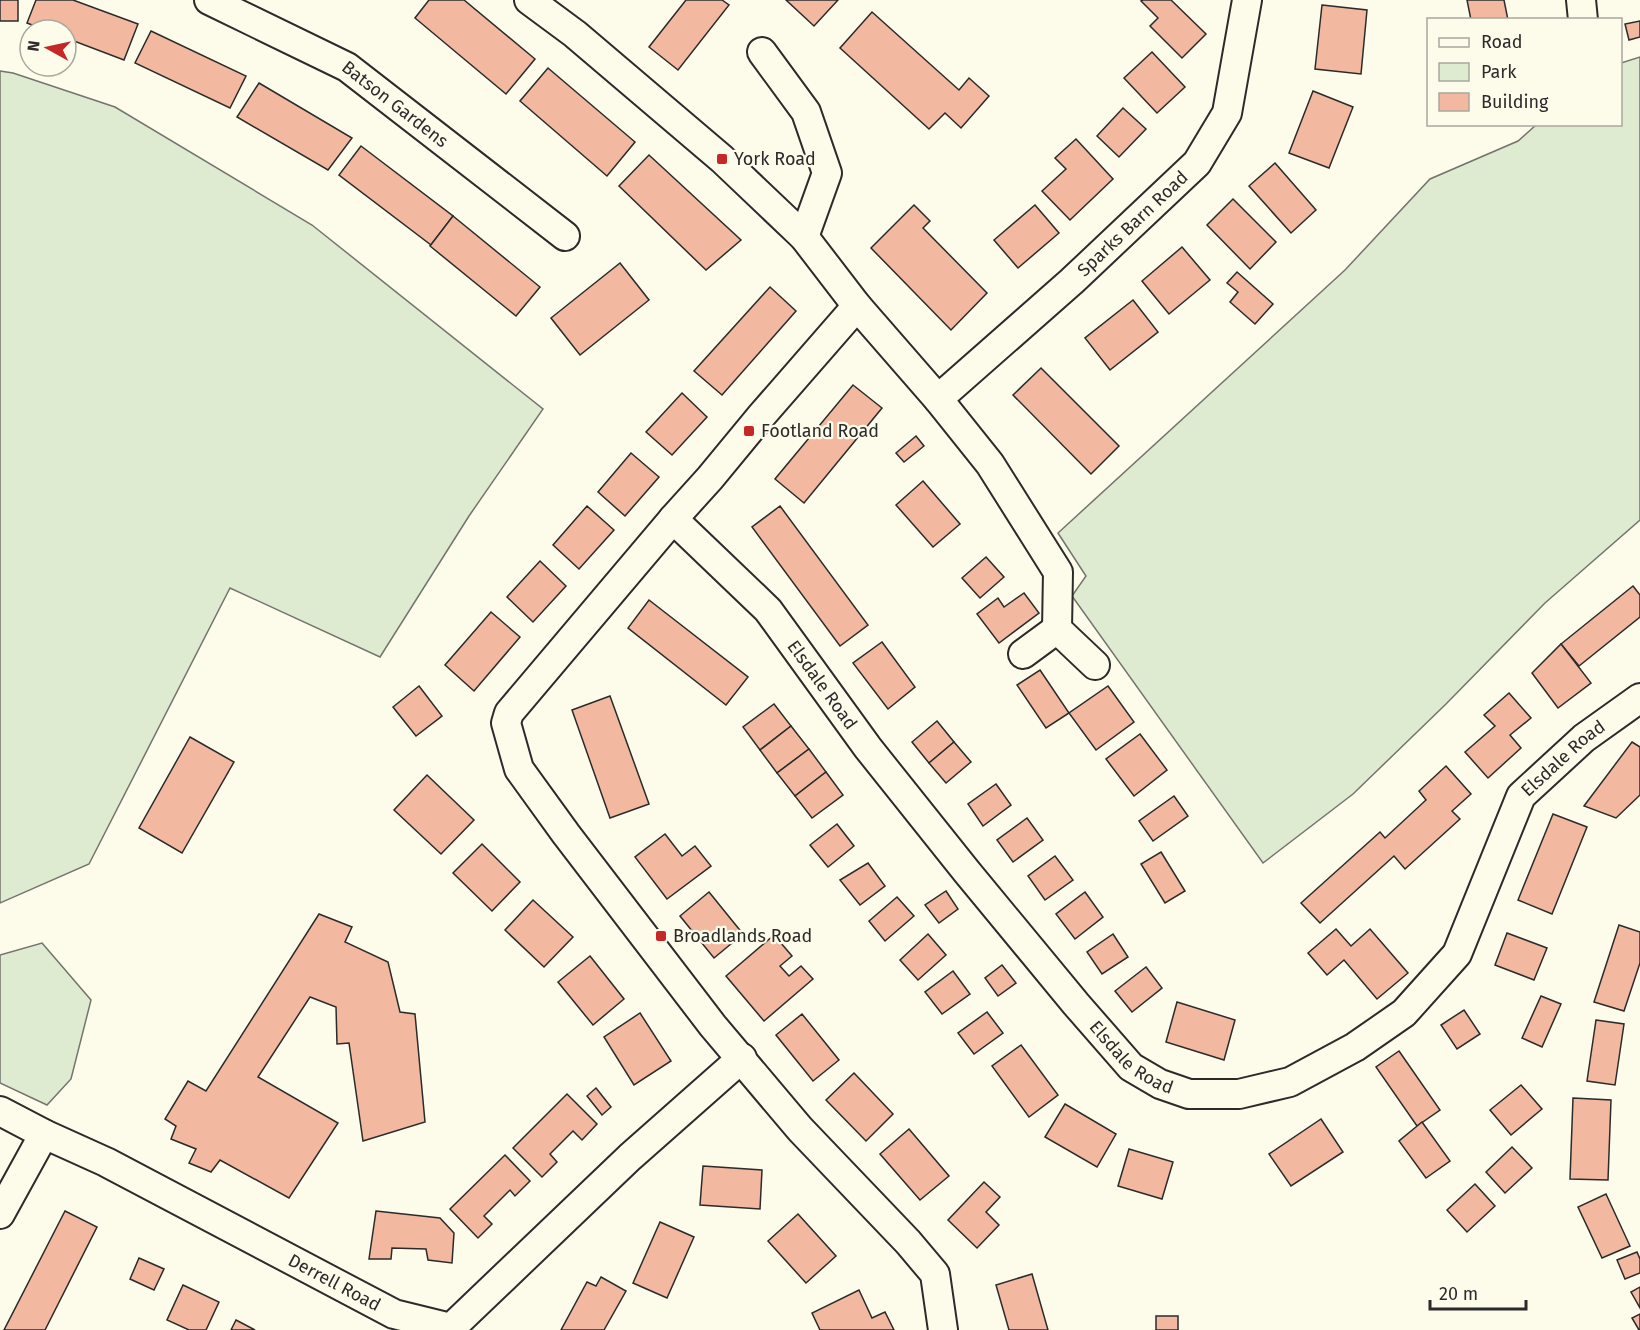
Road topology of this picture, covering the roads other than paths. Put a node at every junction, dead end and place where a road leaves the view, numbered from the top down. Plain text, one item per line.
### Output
1 (208, 0) edge
2 (529, 0) edge
3 (1247, 0) edge
4 (1581, 0) edge
5 (1583, 18) edge
6 (762, 52) dead end
7 (564, 236) dead end
8 (804, 237) junction
9 (858, 306) junction
10 (938, 399) junction
11 (673, 519) junction
12 (1057, 628) junction
13 (1023, 654) dead end
14 (1095, 665) dead end
15 (1640, 699) edge
16 (742, 1058) junction
17 (0, 1111) edge
18 (44, 1134) junction
19 (0, 1214) edge
20 (943, 1330) edge

1 - 7 street, Batson Gardens
2 - 8 street
3 - 10 street, Sparks Barn Road
4 - 5 street
6 - 8 street
8 - 9 street
9 - 10 street
9 - 11 street
10 - 12 street
11 - 15 street, Elsdale Road
11 - 16 street
12 - 13 street
12 - 14 street
16 - 18 street, Derrell Road
16 - 20 street
17 - 18 street, Derrell Road
18 - 19 street

